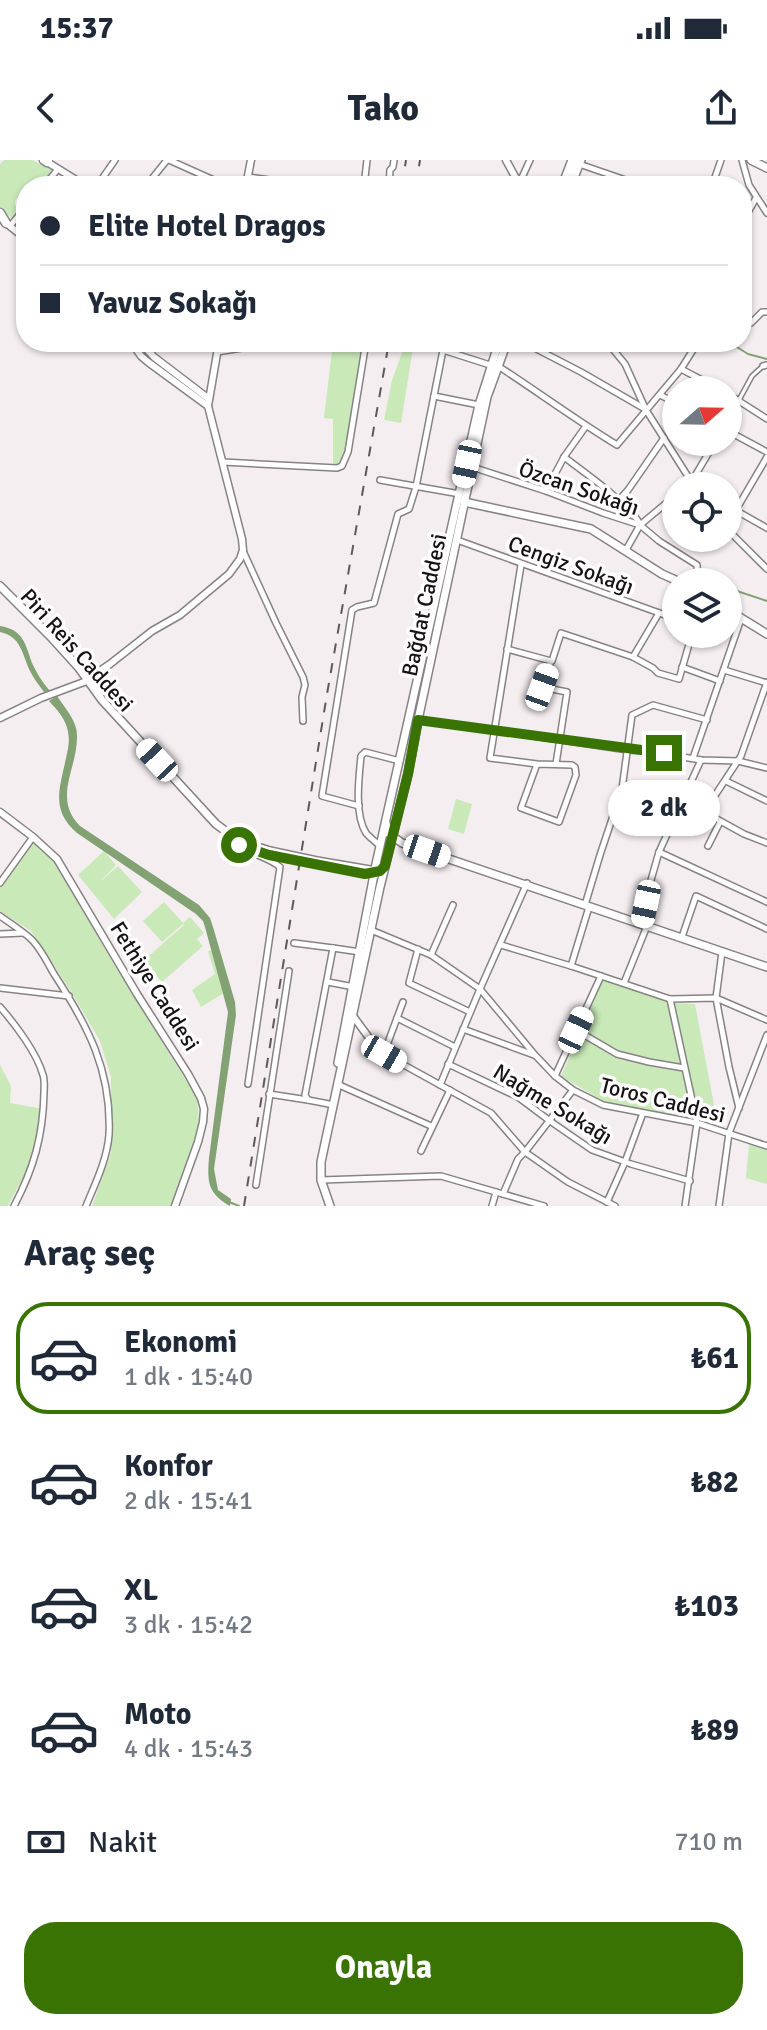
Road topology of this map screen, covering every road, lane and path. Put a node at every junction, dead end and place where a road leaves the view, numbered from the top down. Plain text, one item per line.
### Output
1 (47, 160) edge
2 (168, 160) edge
3 (751, 160) edge
4 (576, 161) edge
5 (767, 168) edge
6 (58, 169) junction
7 (52, 176) edge
8 (70, 176) edge
9 (154, 176) edge
10 (202, 176) edge
11 (616, 176) edge
12 (752, 191) edge
13 (756, 198) junction
14 (752, 205) edge
15 (0, 213) edge
16 (767, 213) edge
17 (5, 223) edge
18 (140, 352) edge
19 (149, 352) edge
20 (217, 352) edge
21 (364, 352) edge
22 (443, 352) edge
23 (450, 352) edge
24 (497, 352) edge
25 (501, 352) edge
26 (542, 352) edge
27 (615, 352) edge
28 (692, 352) edge
29 (494, 365) junction
30 (765, 366) edge
31 (681, 369) junction
32 (694, 376) edge
33 (742, 394) edge
34 (660, 395) joint
35 (434, 396) junction
36 (208, 402) junction
37 (742, 402) edge
38 (479, 405) junction
39 (646, 410) junction
40 (767, 419) edge
41 (586, 426) junction
42 (662, 435) edge
43 (742, 439) edge
44 (662, 441) edge
45 (767, 454) edge
46 (564, 457) junction
47 (223, 462) junction
48 (472, 467) junction
49 (380, 480) dead end
50 (416, 487) junction
51 (546, 491) junction
52 (462, 498) junction
53 (742, 499) edge
54 (618, 501) junction
55 (662, 507) edge
56 (629, 511) junction
57 (742, 513) edge
58 (624, 519) junction
59 (640, 525) junction
60 (767, 528) edge
61 (457, 540) junction
62 (742, 544) edge
63 (243, 550) junction
64 (626, 550) junction
65 (521, 565) junction
66 (697, 568) edge
67 (767, 569) edge
68 (662, 574) edge
69 (0, 588) edge
70 (659, 613) junction
71 (662, 614) edge
72 (742, 619) edge
73 (767, 634) edge
74 (688, 648) edge
75 (731, 648) edge
76 (507, 649) junction
77 (633, 657) junction
78 (551, 661) junction
79 (682, 667) junction
80 (724, 670) junction
81 (85, 681) junction
82 (720, 681) junction
83 (767, 683) edge
84 (0, 718) edge
85 (418, 720) junction
86 (707, 720) junction
87 (303, 721) dead end
88 (494, 730) junction
89 (559, 739) junction
90 (403, 744) junction
91 (413, 750) junction
92 (628, 750) junction
93 (693, 758) junction
94 (701, 760) junction
95 (738, 761) junction
96 (537, 764) junction
97 (556, 764) junction
98 (399, 765) junction
99 (767, 768) edge
100 (408, 774) junction
101 (726, 781) junction
102 (622, 789) junction
103 (767, 801) edge
104 (359, 806) junction
105 (678, 809) junction
106 (0, 813) edge
107 (396, 819) junction
108 (721, 822) junction
109 (386, 823) junction
110 (391, 836) junction
111 (33, 837) junction
112 (402, 843) junction
113 (767, 843) edge
114 (239, 845) junction
115 (380, 846) junction
116 (708, 846) dead end
117 (659, 852) junction
118 (269, 853) junction
119 (387, 854) junction
120 (374, 874) junction
121 (0, 883) edge
122 (527, 884) junction
123 (767, 902) edge
124 (453, 905) dead end
125 (587, 905) junction
126 (0, 916) edge
127 (643, 924) junction
128 (767, 929) edge
129 (371, 930) junction
130 (24, 933) junction
131 (0, 934) edge
132 (683, 934) junction
133 (294, 943) dead end
134 (501, 945) junction
135 (333, 948) junction
136 (418, 949) junction
137 (360, 952) junction
138 (722, 952) junction
139 (431, 955) junction
140 (767, 965) edge
141 (571, 966) junction
142 (289, 971) dead end
143 (601, 976) junction
144 (328, 982) junction
145 (624, 983) junction
146 (354, 987) junction
147 (0, 988) edge
148 (480, 989) junction
149 (69, 996) junction
150 (716, 998) junction
151 (670, 999) junction
152 (403, 1002) dead end
153 (0, 1007) edge
154 (470, 1012) junction
155 (353, 1016) junction
156 (397, 1018) junction
157 (767, 1020) edge
158 (463, 1029) junction
159 (576, 1030) junction
160 (367, 1035) junction
161 (767, 1035) edge
162 (349, 1036) junction
163 (455, 1047) junction
164 (384, 1054) junction
165 (535, 1055) junction
166 (448, 1064) junction
167 (684, 1068) junction
168 (555, 1076) junction
169 (248, 1084) dead end
170 (337, 1084) junction
171 (440, 1085) junction
172 (450, 1090) junction
173 (573, 1090) junction
174 (269, 1094) junction
175 (308, 1100) junction
176 (329, 1104) junction
177 (739, 1109) junction
178 (643, 1113) junction
179 (550, 1121) junction
180 (697, 1123) junction
181 (431, 1126) junction
182 (729, 1133) junction
183 (767, 1146) edge
184 (421, 1151) dead end
185 (525, 1152) junction
186 (625, 1162) junction
187 (321, 1180) junction
188 (690, 1181) junction
189 (256, 1185) dead end
190 (496, 1192) junction
191 (503, 1194) junction
192 (607, 1202) junction
193 (14, 1206) edge
194 (86, 1206) edge
195 (175, 1206) edge
196 (327, 1206) edge
197 (492, 1206) edge
198 (544, 1206) edge
199 (615, 1206) edge
200 (685, 1206) edge
201 (719, 1206) edge

1 - 6 street
2 - 9 street
2 - 10 street
3 - 5 main road
4 - 11 street
6 - 7 street
6 - 8 street
12 - 13 street
13 - 14 street
13 - 16 street
15 - 17 highway
18 - 36 street
19 - 36 street
20 - 36 street
21 - 47 street
22 - 35 street
23 - 29 street
24 - 29 main road, Bağdat Caddesi
25 - 29 main road, Bağdat Caddesi
26 - 39 street
27 - 39 street
28 - 31 street
29 - 38 main road, Bağdat Caddesi
29 - 41 street
29 - 48 main road, Bağdat Caddesi
30 - 33 street
31 - 32 street
31 - 34 street
34 - 39 street
35 - 38 street
35 - 50 street
36 - 47 street
37 - 40 street
38 - 52 main road, Bağdat Caddesi
39 - 41 street
39 - 42 street
41 - 46 street
43 - 45 street
44 - 54 street
45 - 53 street
46 - 51 street
46 - 54 street
47 - 63 street
48 - 51 street, Özcan Sokağı
48 - 52 main road, Bağdat Caddesi
49 - 50 street
50 - 52 street
50 - 104 street
51 - 58 street, Özcan Sokağı
52 - 61 main road, Bağdat Caddesi
52 - 64 main road
52 - 90 main road, Bağdat Caddesi
54 - 56 street
55 - 59 street
56 - 58 street
56 - 59 street
57 - 60 street
58 - 59 street, Özcan Sokağı
59 - 64 street
59 - 66 street, Özcan Sokağı
61 - 65 street, Cengiz Sokağı
61 - 85 main road, Bağdat Caddesi
62 - 67 street
63 - 81 street
63 - 87 street
64 - 68 main road
65 - 70 street, Cengiz Sokağı
65 - 76 street
69 - 81 main road, Piri Reis Caddesi
70 - 71 street, Cengiz Sokağı
70 - 77 street
72 - 73 main road
74 - 79 street
75 - 80 street
76 - 78 street
76 - 88 street
77 - 78 street
77 - 79 street
78 - 89 street
79 - 82 street
80 - 82 street
80 - 83 street
81 - 84 street
81 - 114 main road, Piri Reis Caddesi
81 - 118 main road, Piri Reis Caddesi
82 - 86 street
83 - 95 street
85 - 88 street
85 - 91 main road, Bağdat Caddesi
86 - 92 street
86 - 93 street
88 - 89 street
88 - 96 street
89 - 92 street
89 - 97 street
90 - 91 main road
90 - 98 main road, Bağdat Caddesi
91 - 100 main road, Bağdat Caddesi
92 - 93 street
92 - 102 street
93 - 94 street
94 - 95 street
94 - 105 street
95 - 99 street
95 - 101 street
96 - 97 street
96 - 97 street
98 - 100 main road
98 - 104 street
98 - 109 main road, Bağdat Caddesi
100 - 107 main road, Bağdat Caddesi
101 - 103 street
101 - 108 street
102 - 105 street
102 - 125 street
104 - 115 street
105 - 117 street
106 - 111 street, Fethiye Caddesi
107 - 110 main road, Bağdat Caddesi
107 - 122 main road
108 - 113 street
108 - 116 street
109 - 110 main road
109 - 115 main road, Bağdat Caddesi
110 - 112 main road
110 - 119 main road, Bağdat Caddesi
111 - 121 street
111 - 195 street, Fethiye Caddesi
112 - 119 main road
112 - 122 main road
114 - 118 main road, Piri Reis Caddesi
114 - 169 street
115 - 120 main road, Bağdat Caddesi
117 - 123 street
117 - 127 street
118 - 120 main road, Piri Reis Caddesi, bridge
119 - 120 main road, Bağdat Caddesi
120 - 129 main road, Bağdat Caddesi
120 - 137 main road, Bağdat Caddesi
122 - 125 main road
122 - 134 street
124 - 139 street
125 - 127 main road
125 - 141 street
126 - 130 street
127 - 132 main road
127 - 138 main road
127 - 145 street
128 - 132 street
129 - 136 street, Toros Caddesi
129 - 155 main road, Bağdat Caddesi
130 - 131 street
130 - 149 street
132 - 140 main road
133 - 135 street
134 - 141 street
134 - 148 street
135 - 137 street
135 - 144 street
136 - 139 street, Toros Caddesi
136 - 154 street
137 - 146 main road, Bağdat Caddesi
138 - 140 main road
138 - 150 street
139 - 148 street, Toros Caddesi
141 - 143 street
142 - 174 street
143 - 145 street
143 - 159 street
144 - 146 street
144 - 175 street
145 - 151 street
146 - 176 main road, Bağdat Caddesi
147 - 149 street
148 - 154 street
148 - 165 street, Toros Caddesi
149 - 194 street
150 - 151 street
150 - 157 street
150 - 177 street
151 - 167 street
152 - 156 street
153 - 193 street
154 - 158 street
155 - 160 street
155 - 162 main road, Bağdat Caddesi
156 - 163 street
156 - 164 street
158 - 163 street
158 - 165 street
159 - 167 street
159 - 168 street
160 - 162 street
160 - 164 street
161 - 177 street
162 - 170 main road, Bağdat Caddesi
163 - 166 street
164 - 171 street
165 - 168 street, Toros Caddesi
166 - 171 street
166 - 179 street, Nağme Sokağı
167 - 180 street
168 - 173 street, Toros Caddesi
170 - 181 street
170 - 187 main road, Bağdat Caddesi
171 - 172 street
172 - 181 street
172 - 185 street
173 - 178 street, Toros Caddesi
173 - 179 street
174 - 175 street
174 - 189 street
175 - 176 street
176 - 196 main road, Bağdat Caddesi
177 - 182 street
178 - 180 street, Toros Caddesi
178 - 186 street
179 - 185 street
179 - 186 street, Nağme Sokağı
180 - 182 street, Toros Caddesi
180 - 188 street
181 - 184 street
182 - 183 street, Toros Caddesi
182 - 201 street
185 - 191 street
185 - 192 street
186 - 188 street, Nağme Sokağı
186 - 192 street
187 - 190 street
187 - 196 main road, Bağdat Caddesi
188 - 200 street
190 - 191 street
190 - 197 street
191 - 198 street
192 - 199 street

